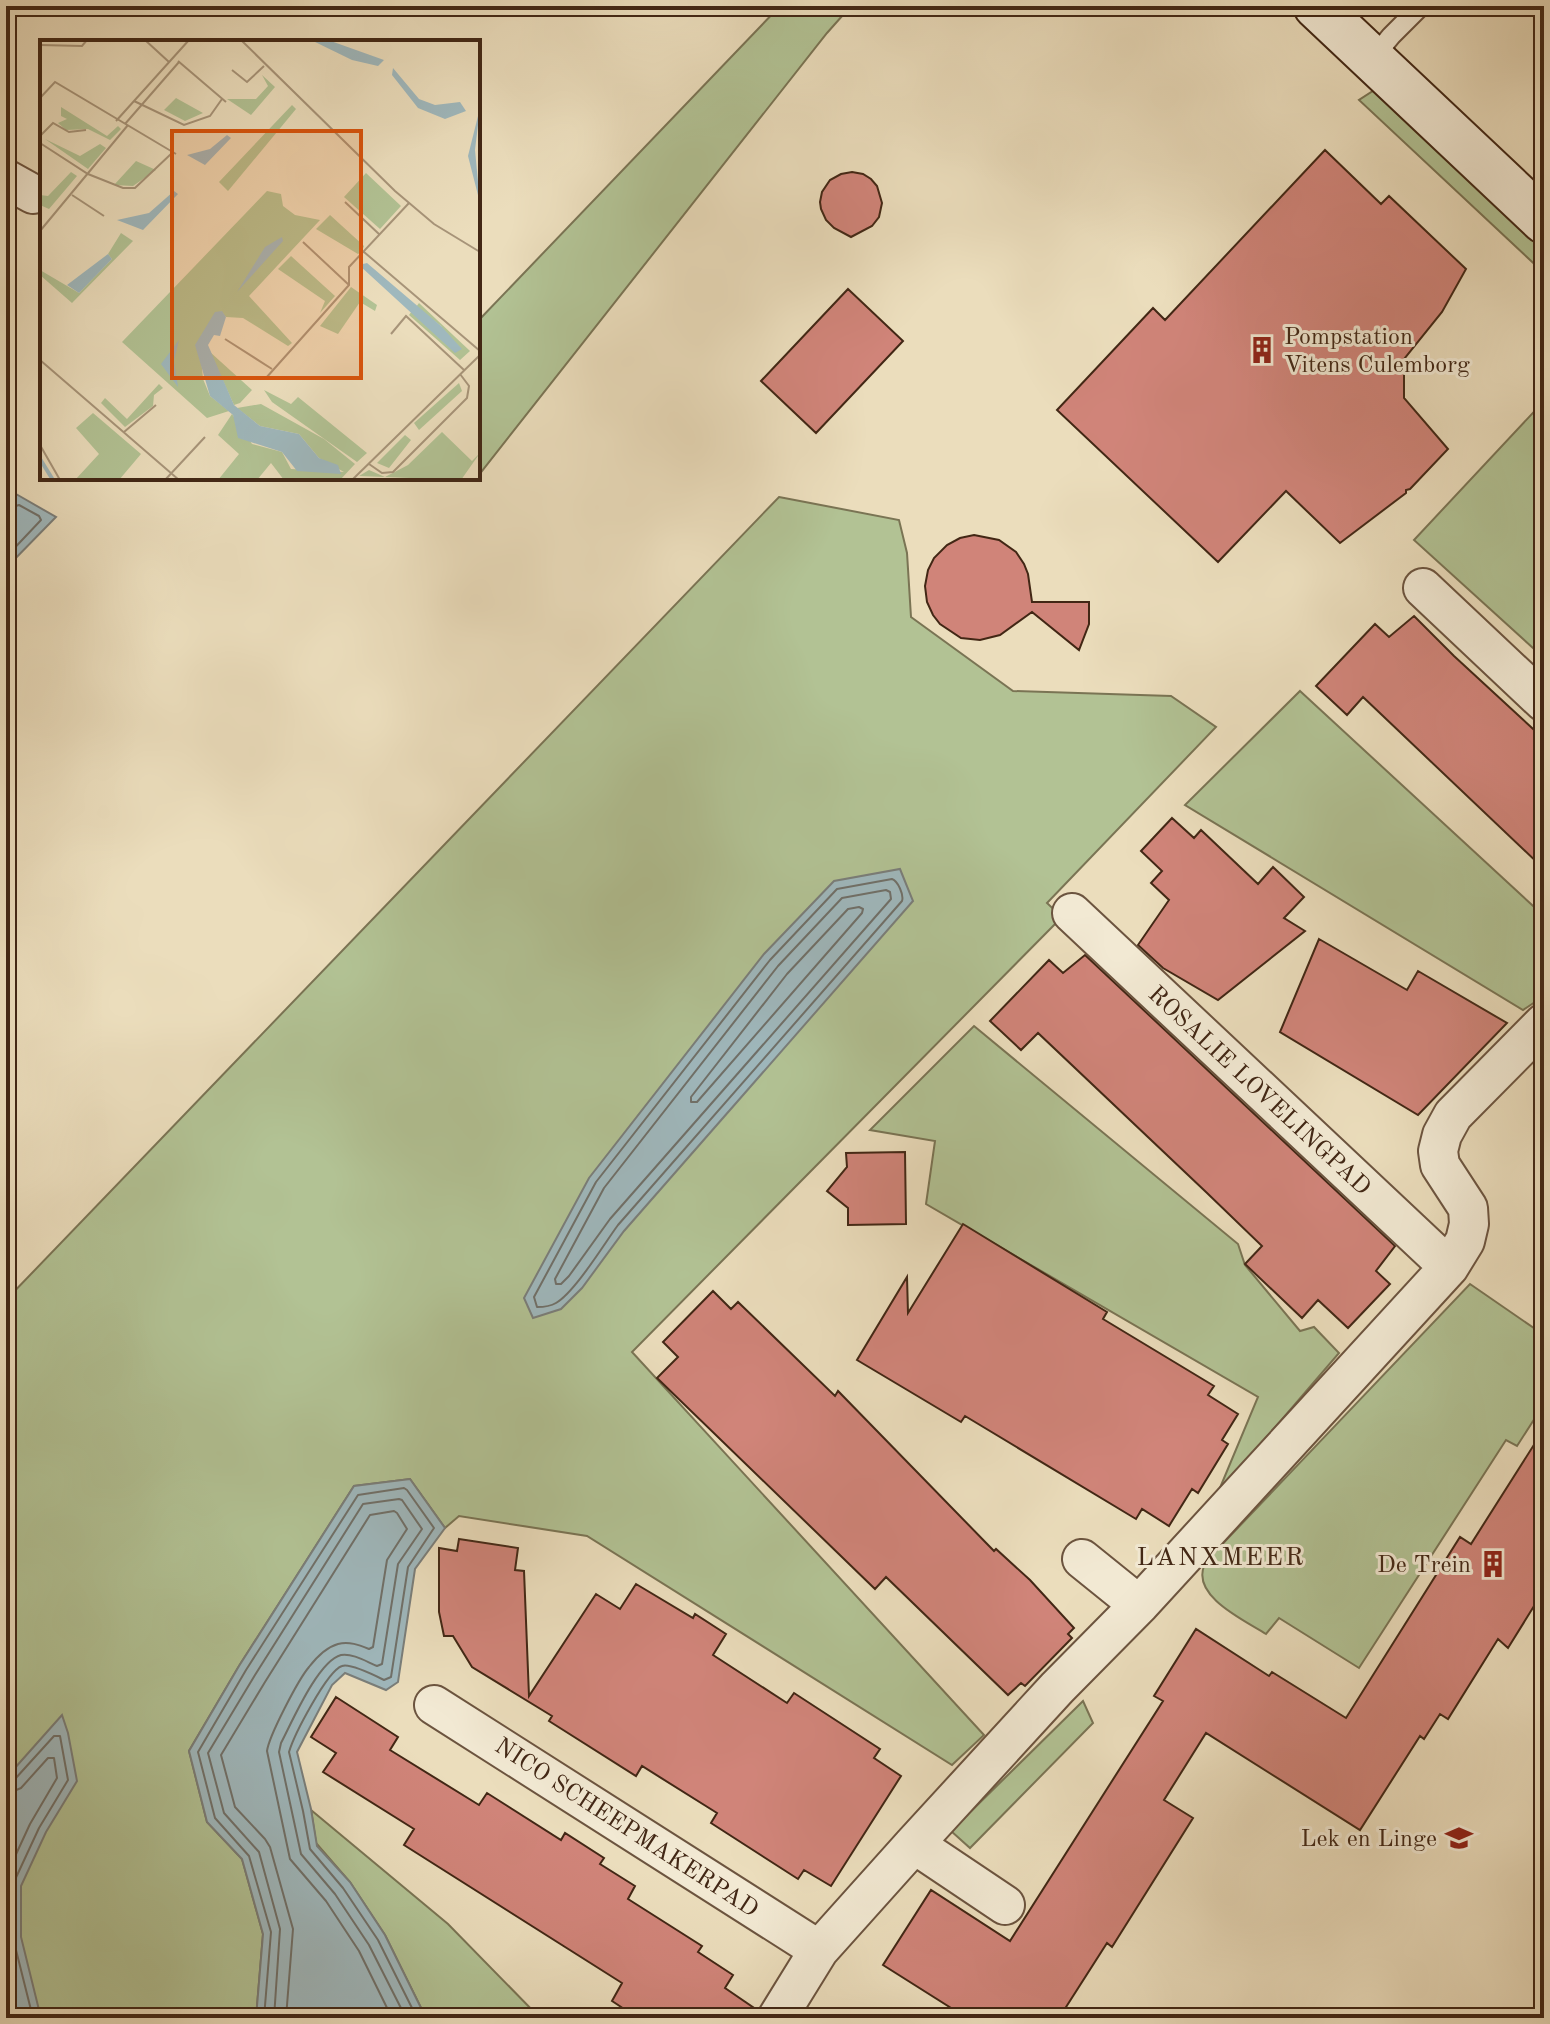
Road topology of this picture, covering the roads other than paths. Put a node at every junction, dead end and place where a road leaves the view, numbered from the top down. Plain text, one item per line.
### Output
1 (1316, 6) edge
2 (1421, 6) edge
3 (1372, 59) junction
4 (1544, 221) edge
5 (1423, 588) dead end
6 (1544, 702) edge
7 (1072, 913) dead end
8 (1544, 1023) edge
9 (1449, 1267) junction
10 (1082, 1559) dead end
11 (1139, 1605) junction
12 (434, 1705) dead end
13 (914, 1844) junction
14 (1005, 1905) dead end
15 (819, 1950) junction
16 (777, 2018) edge

1 - 3 street
2 - 3 lane
3 - 4 street
5 - 6 street
7 - 9 street, ROSALIE LOVELINGPAD
8 - 9 street
9 - 11 street
10 - 11 street
11 - 13 street
12 - 15 street, NICO SCHEEPMAKERPAD
13 - 14 street
13 - 15 street
15 - 16 street

